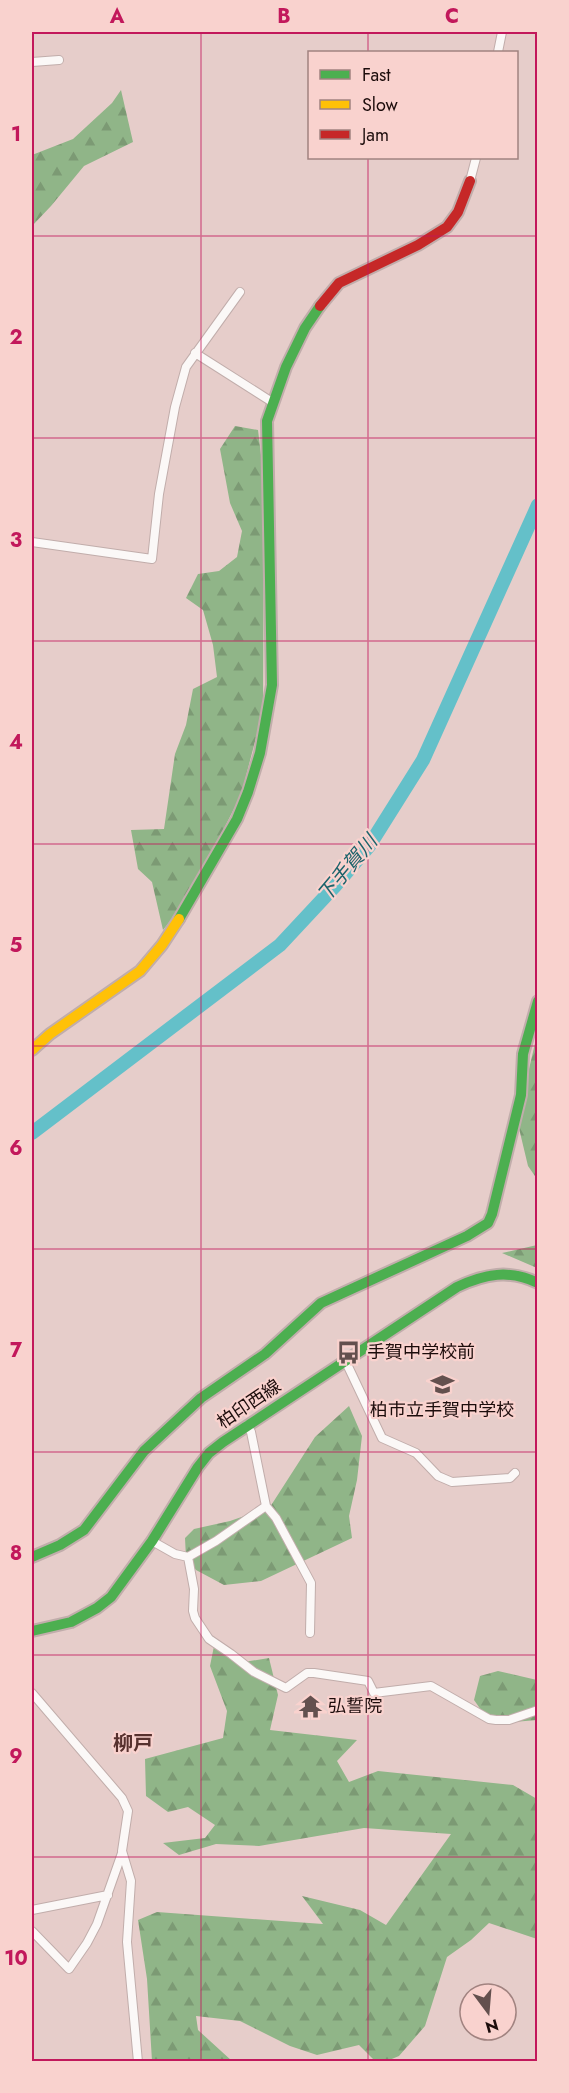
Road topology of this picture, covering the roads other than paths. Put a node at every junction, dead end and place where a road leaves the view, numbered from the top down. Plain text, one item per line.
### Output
1 (502, 32) edge
2 (498, 51) edge
3 (59, 60) dead end
4 (32, 62) edge
5 (476, 159) edge
6 (470, 181) joint
7 (240, 292) dead end
8 (195, 353) junction
9 (272, 402) junction
10 (32, 542) edge
11 (537, 1001) edge
12 (32, 1050) edge
13 (537, 1283) edge
14 (345, 1360) junction
15 (247, 1425) junction
16 (515, 1473) dead end
17 (266, 1506) junction
18 (152, 1541) junction
19 (32, 1557) edge
20 (188, 1557) junction
21 (32, 1631) edge
22 (310, 1633) dead end
23 (32, 1694) edge
24 (537, 1710) edge
25 (122, 1851) junction
26 (108, 1894) junction
27 (32, 1910) edge
28 (32, 1931) edge
29 (138, 2061) edge

1 - 2 street
3 - 4 street
5 - 6 street
6 - 9 street
7 - 8 street
8 - 9 street
8 - 10 street
9 - 12 street
11 - 19 street
13 - 14 street, 柏印西線
14 - 15 street, 柏印西線
14 - 16 street
15 - 17 street
15 - 18 street, 柏印西線
17 - 20 street
17 - 22 street
18 - 20 street
18 - 21 street, 柏印西線
20 - 24 street
23 - 25 street
25 - 26 street
25 - 29 street
26 - 27 street
26 - 28 street

